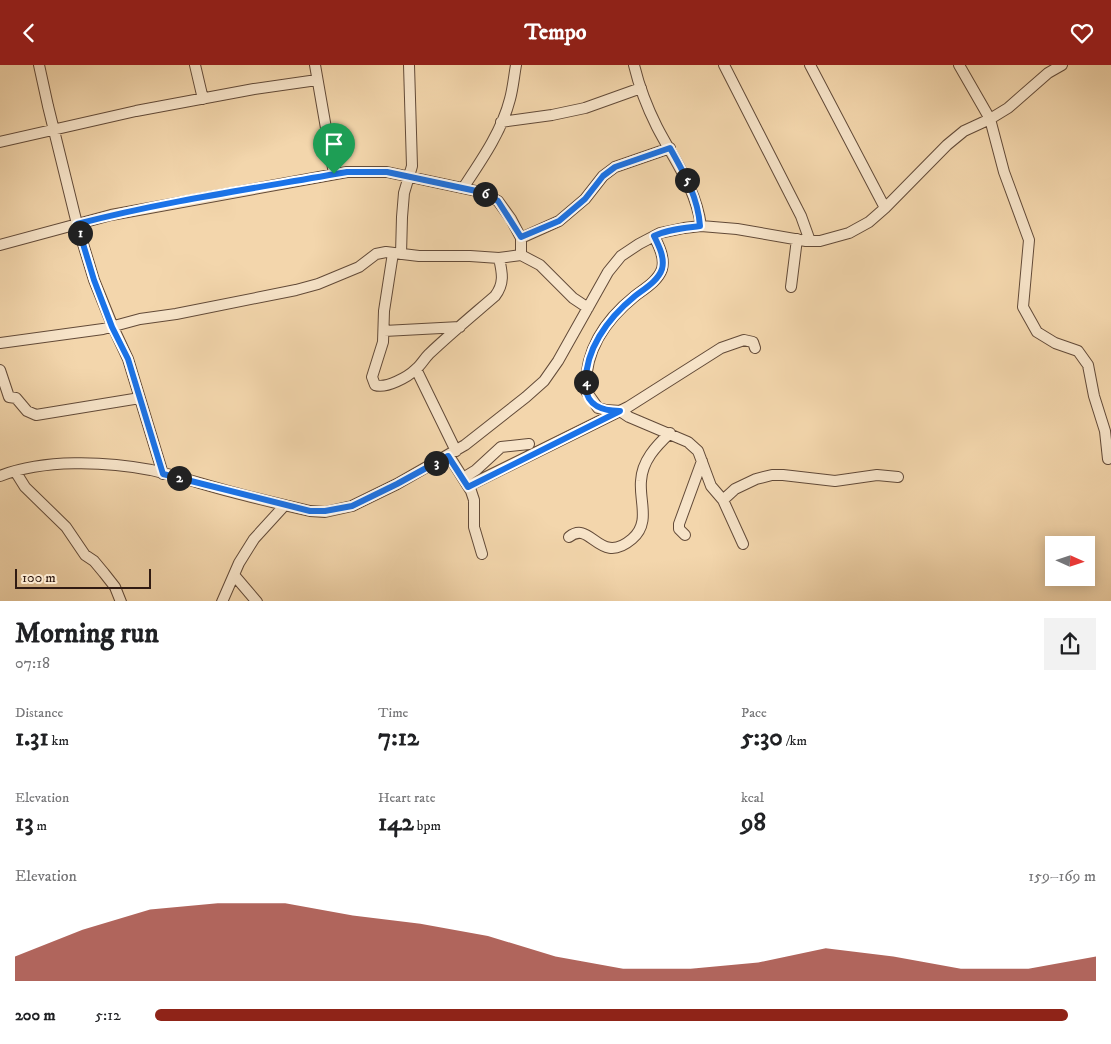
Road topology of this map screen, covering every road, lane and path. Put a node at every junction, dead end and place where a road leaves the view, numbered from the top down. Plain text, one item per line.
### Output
1 (39, 65) edge
2 (195, 65) edge
3 (315, 65) edge
4 (409, 65) edge
5 (516, 65) edge
6 (634, 65) edge
7 (724, 65) edge
8 (810, 65) edge
9 (959, 65) edge
10 (1062, 65) edge
11 (1046, 69) edge
12 (317, 80) junction
13 (641, 88) junction
14 (203, 99) junction
15 (990, 119) junction
16 (501, 122) junction
17 (54, 130) junction
18 (0, 142) edge
19 (670, 148) junction
20 (334, 174) junction
21 (409, 177) junction
22 (463, 188) junction
23 (885, 207) junction
24 (77, 224) junction
25 (700, 226) junction
26 (654, 236) junction
27 (521, 237) junction
28 (797, 239) junction
29 (810, 241) junction
30 (0, 245) edge
31 (397, 253) junction
32 (521, 255) junction
33 (499, 258) junction
34 (791, 287) dead end
35 (588, 308) junction
36 (112, 327) junction
37 (460, 327) junction
38 (384, 331) junction
39 (0, 343) edge
40 (755, 348) dead end
41 (416, 369) junction
42 (0, 370) edge
43 (140, 398) junction
44 (5, 399) edge
45 (620, 411) junction
46 (670, 433) junction
47 (530, 445) dead end
48 (452, 453) junction
49 (1108, 459) dead end
50 (702, 461) junction
51 (14, 471) junction
52 (163, 474) junction
53 (0, 476) edge
54 (898, 477) dead end
55 (465, 482) junction
56 (723, 500) junction
57 (285, 505) junction
58 (685, 535) dead end
59 (569, 537) dead end
60 (743, 544) dead end
61 (482, 554) dead end
62 (234, 575) junction
63 (121, 601) edge
64 (222, 601) edge
65 (257, 601) edge

1 - 17 street
2 - 14 street
3 - 12 street
4 - 21 street
5 - 16 street
6 - 13 street
7 - 29 street
8 - 23 street
9 - 15 street
10 - 11 street
11 - 15 street
12 - 14 street
12 - 20 street
13 - 16 street
13 - 19 street
14 - 17 street
15 - 23 street
15 - 49 street
16 - 22 street
17 - 18 street
17 - 24 street
19 - 25 street
19 - 27 street
20 - 21 street
20 - 24 street
21 - 22 street
21 - 31 street
22 - 27 street
23 - 29 street
24 - 30 street
24 - 36 street
25 - 26 street
25 - 28 street
26 - 35 street
26 - 45 street
27 - 32 street
28 - 29 street
28 - 34 street
31 - 33 street
31 - 36 street
31 - 38 street
32 - 33 street
32 - 35 street
33 - 37 street
35 - 48 street
36 - 39 street
36 - 43 street
37 - 38 street
37 - 41 street
38 - 41 street
40 - 45 street
41 - 48 street
42 - 44 street
43 - 44 street
43 - 52 street
45 - 46 street
45 - 55 street
46 - 50 street
46 - 59 street
47 - 55 street
48 - 55 street
48 - 57 street
50 - 56 street
50 - 58 street
51 - 52 street
51 - 53 street
51 - 63 street
52 - 57 street
54 - 56 street
55 - 61 street
56 - 60 street
57 - 62 street
62 - 64 street
62 - 65 street

